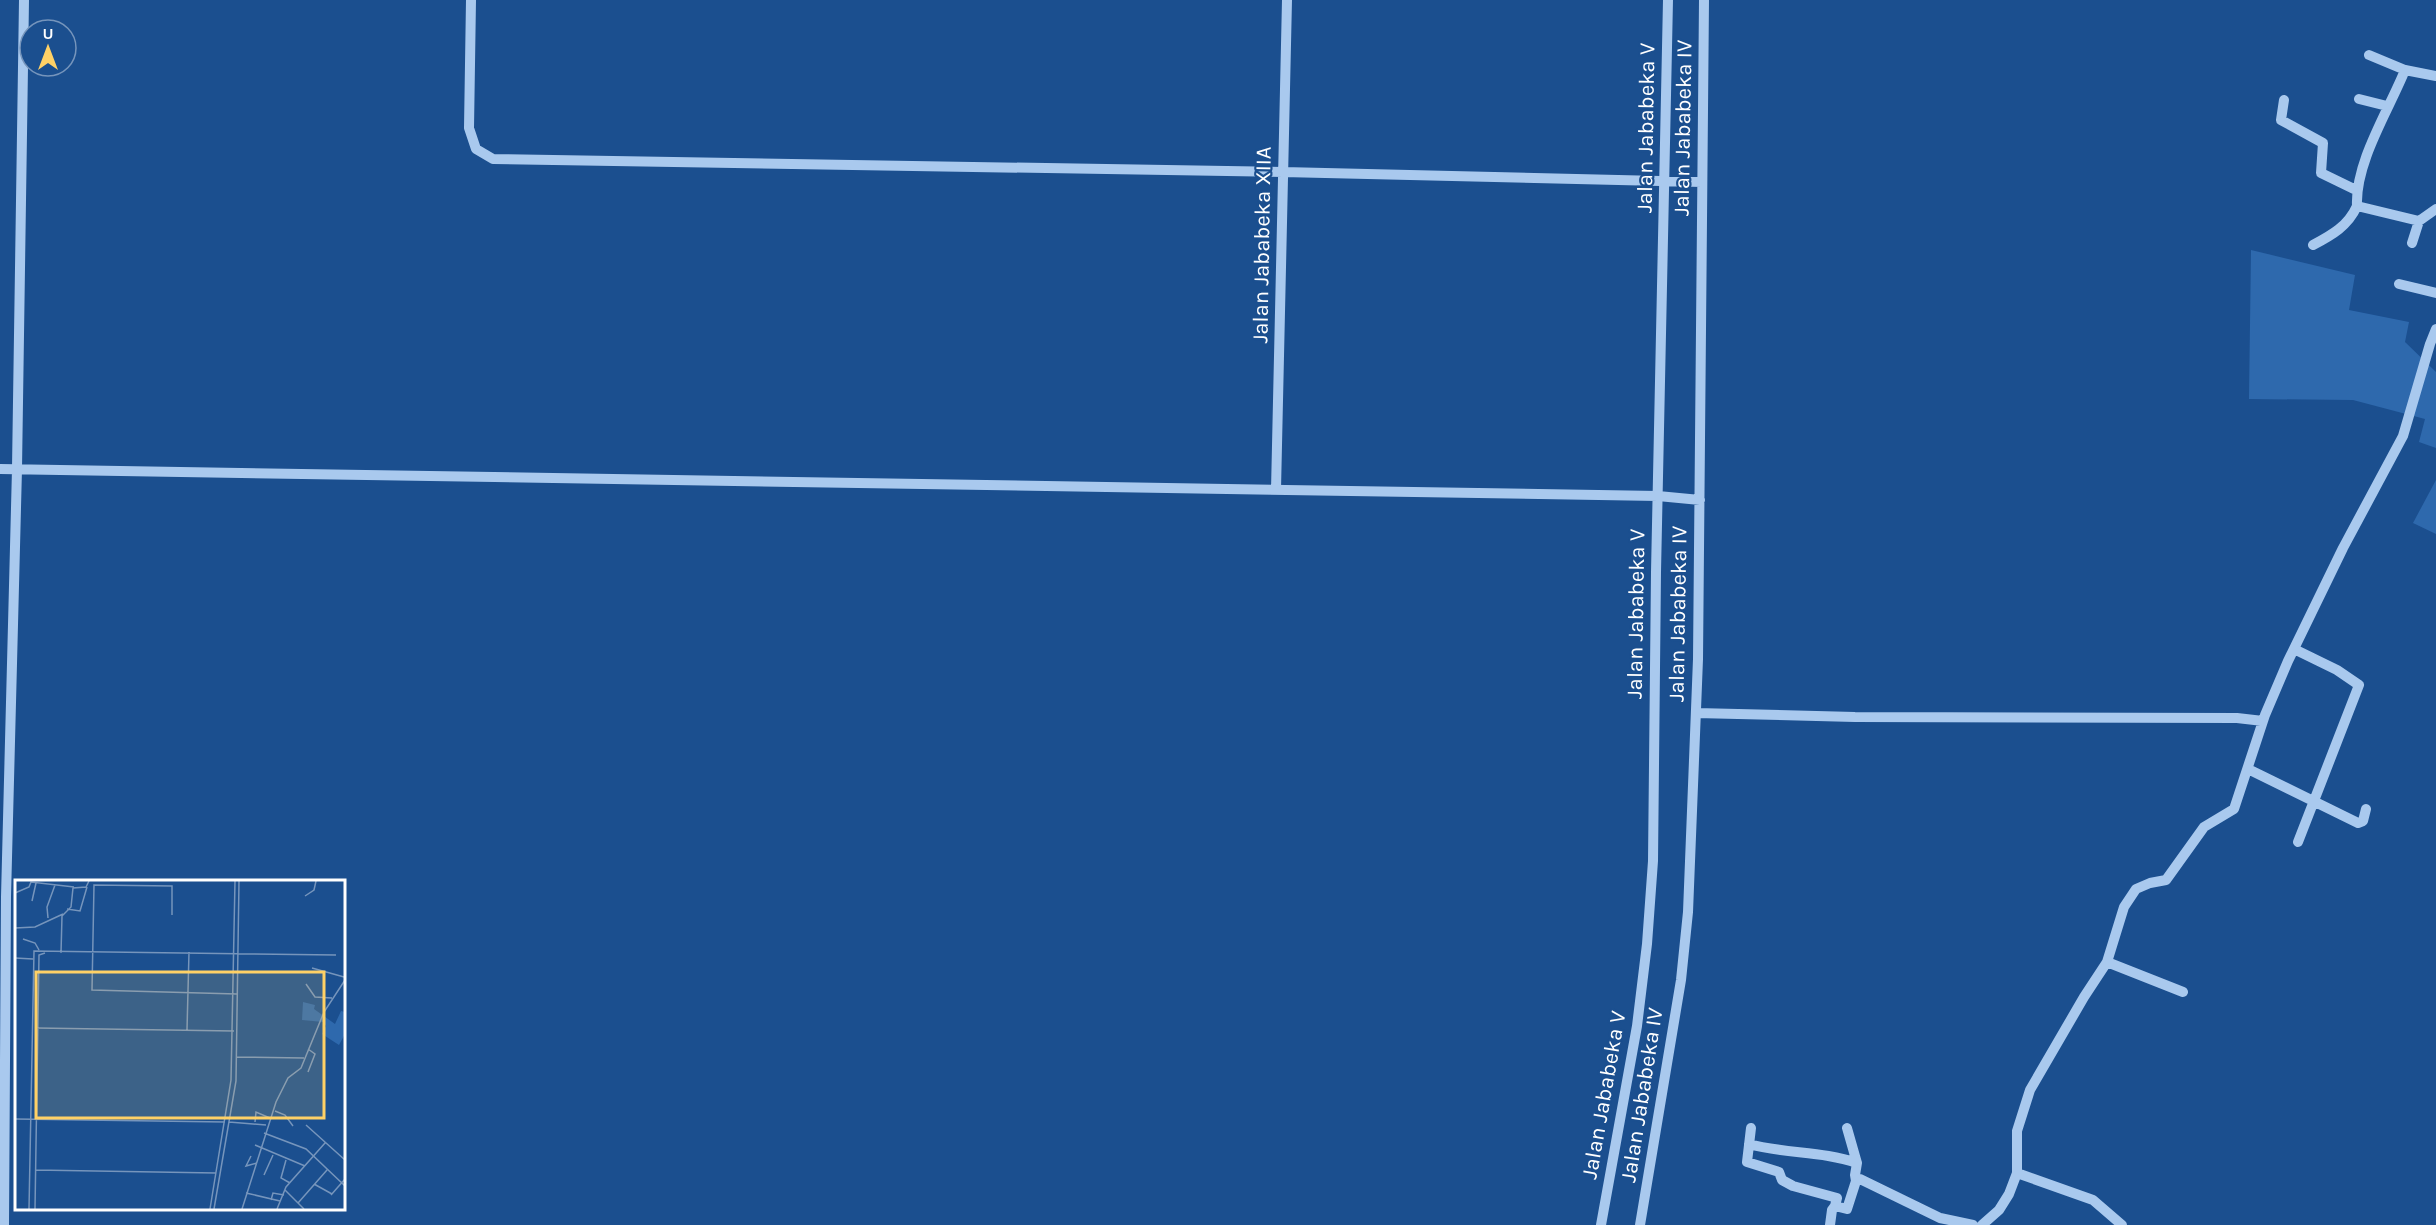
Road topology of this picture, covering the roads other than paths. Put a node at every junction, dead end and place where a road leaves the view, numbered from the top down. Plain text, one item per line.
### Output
1 (24, 0) edge
2 (471, 0) edge
3 (1287, 0) edge
4 (1668, 0) edge
5 (1704, 0) edge
6 (2369, 55) dead end
7 (2405, 70) junction
8 (2436, 76) edge
9 (2359, 99) dead end
10 (2284, 100) dead end
11 (2387, 106) junction
12 (1283, 172) junction
13 (1664, 182) junction
14 (1702, 183) junction
15 (2356, 190) junction
16 (2357, 206) junction
17 (2436, 209) edge
18 (2419, 221) junction
19 (2412, 243) dead end
20 (2313, 245) dead end
21 (2399, 284) dead end
22 (2436, 293) edge
23 (2436, 329) edge
24 (10, 469) edge
25 (1276, 490) junction
26 (1658, 496) junction
27 (1700, 500) junction
28 (2294, 649) junction
29 (1696, 713) junction
30 (2263, 721) junction
31 (2248, 769) junction
32 (2314, 802) junction
33 (2366, 809) dead end
34 (2298, 842) dead end
35 (2107, 963) junction
36 (2183, 992) dead end
37 (1751, 1128) dead end
38 (1847, 1128) dead end
39 (1749, 1144) junction
40 (1857, 1163) junction
41 (2016, 1173) junction
42 (1856, 1181) junction
43 (1835, 1206) junction
44 (4, 1225) edge
45 (1601, 1225) edge
46 (1640, 1225) edge
47 (1830, 1225) edge
48 (1972, 1225) edge
49 (1982, 1225) edge
50 (2122, 1225) edge

1 - 24 street
2 - 12 street
3 - 12 street, Jalan Jababeka XIIA
4 - 13 street, Jalan Jababeka V
5 - 14 street, Jalan Jababeka IV
6 - 7 street
7 - 8 street
7 - 11 street
9 - 11 street
10 - 15 street
11 - 15 street
12 - 13 street
12 - 25 street, Jalan Jababeka XIIA
13 - 14 street
13 - 26 street, Jalan Jababeka V
14 - 27 street, Jalan Jababeka IV
15 - 16 street
16 - 18 street
16 - 20 street
17 - 18 street
18 - 19 street
21 - 22 street
23 - 28 street
24 - 25 street
24 - 44 street
25 - 26 street
26 - 27 street
26 - 45 street, Jalan Jababeka V
27 - 29 street, Jalan Jababeka IV
28 - 30 street
28 - 32 street
29 - 30 street
29 - 46 street, Jalan Jababeka IV
30 - 31 street
31 - 32 street
31 - 35 street
32 - 33 street
32 - 34 street
35 - 36 street
35 - 41 street
37 - 39 street
38 - 40 street
39 - 40 street
39 - 43 street
40 - 42 street
41 - 49 street
41 - 50 street
42 - 43 street
42 - 48 street
43 - 47 street

